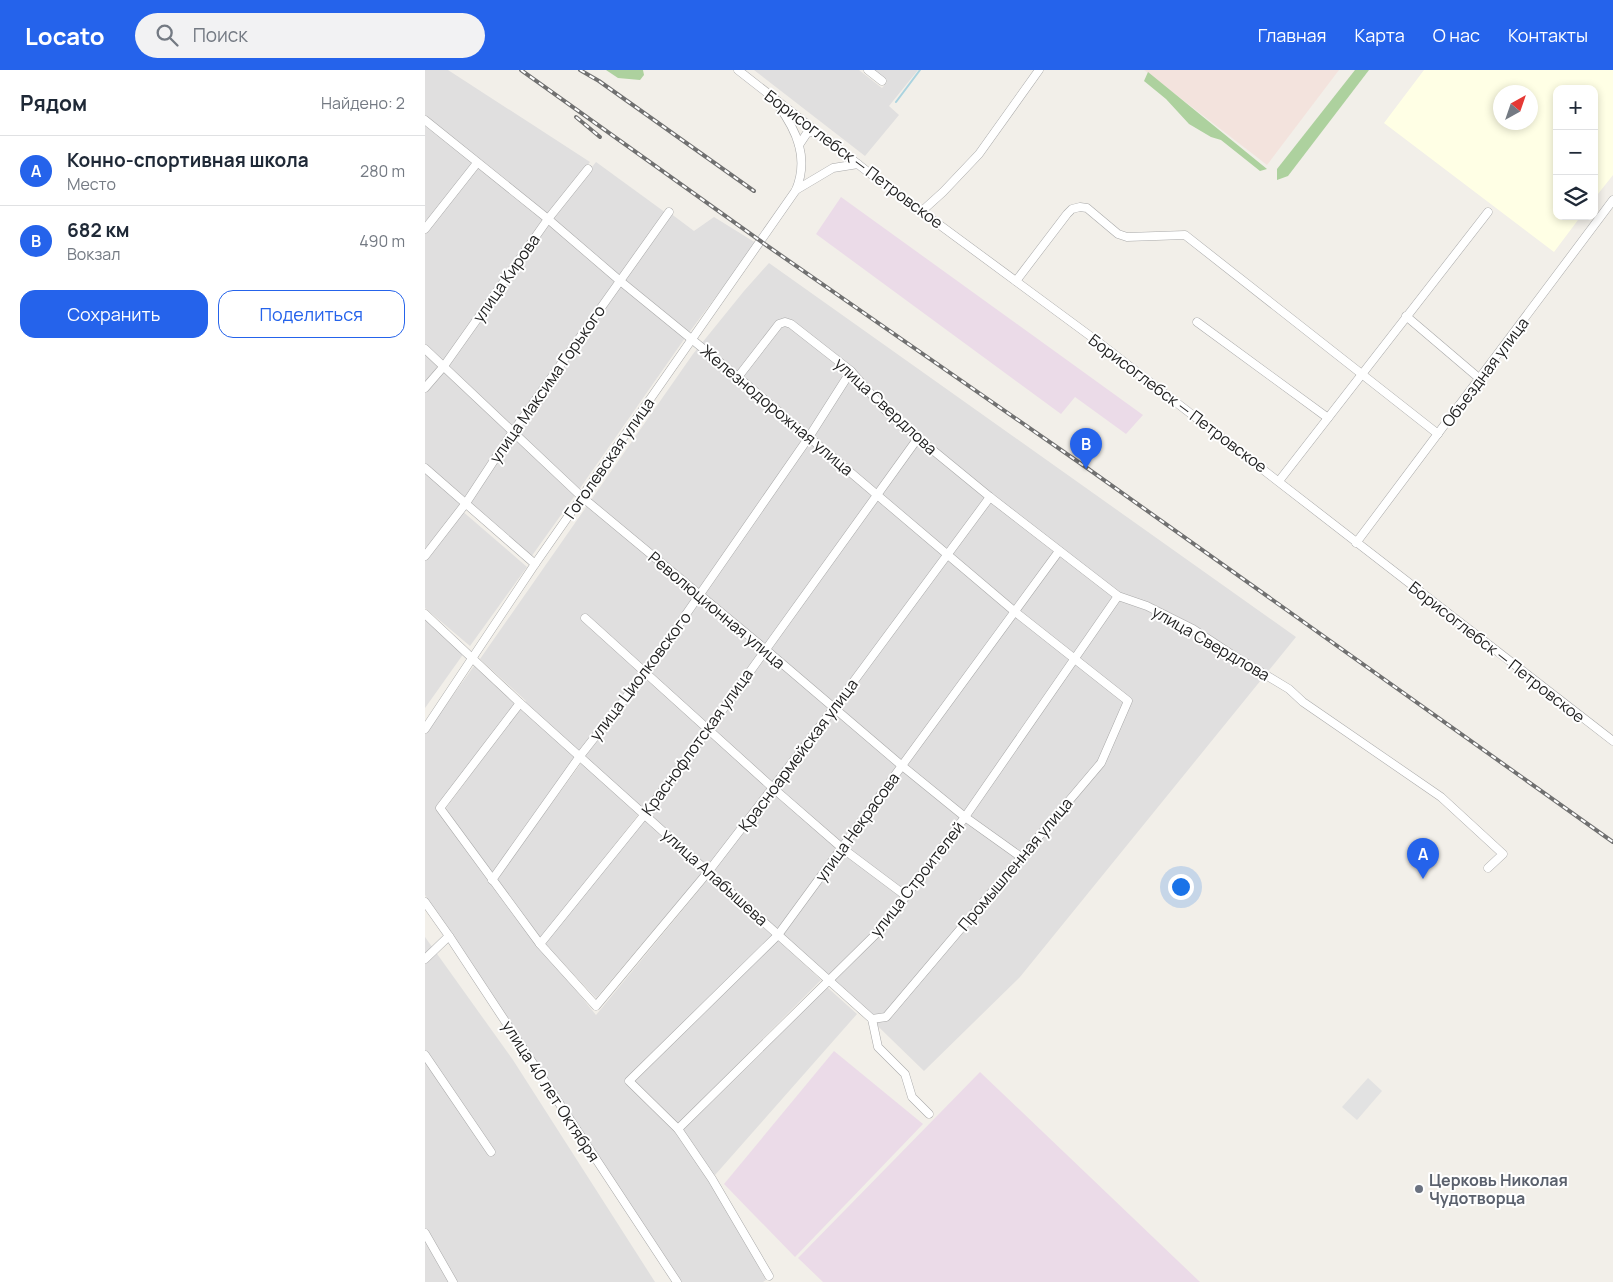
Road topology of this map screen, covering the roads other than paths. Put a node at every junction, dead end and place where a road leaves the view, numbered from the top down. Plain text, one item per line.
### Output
1 (738, 70) edge
2 (868, 70) edge
3 (1039, 70) edge
4 (882, 81) dead end
5 (773, 98) junction
6 (425, 120) edge
7 (816, 131) junction
8 (799, 145) junction
9 (839, 149) junction
10 (477, 162) junction
11 (858, 164) junction
12 (833, 168) junction
13 (588, 169) dead end
14 (796, 190) junction
15 (1613, 200) edge
16 (922, 211) junction
17 (669, 212) dead end
18 (1488, 212) dead end
19 (548, 220) junction
20 (425, 228) edge
21 (619, 280) junction
22 (1016, 281) junction
23 (1406, 316) junction
24 (1197, 322) dead end
25 (691, 339) junction
26 (425, 349) edge
27 (444, 366) junction
28 (851, 371) junction
29 (1362, 374) junction
30 (738, 378) junction
31 (1480, 379) junction
32 (425, 388) edge
33 (1328, 418) junction
34 (512, 433) junction
35 (1439, 434) junction
36 (809, 437) junction
37 (918, 438) junction
38 (425, 468) edge
39 (1279, 481) junction
40 (877, 494) junction
41 (581, 497) junction
42 (989, 497) junction
43 (466, 503) junction
44 (1356, 542) junction
45 (1059, 551) junction
46 (947, 554) junction
47 (425, 556) edge
48 (535, 564) junction
49 (699, 596) junction
50 (1118, 596) junction
51 (1014, 611) junction
52 (425, 614) edge
53 (585, 618) dead end
54 (765, 649) junction
55 (473, 658) junction
56 (1074, 658) junction
57 (646, 672) junction
58 (1128, 701) joint
59 (520, 703) junction
60 (835, 708) junction
61 (425, 729) edge
62 (708, 730) junction
63 (1613, 741) edge
64 (580, 756) junction
65 (901, 765) junction
66 (773, 788) junction
67 (645, 814) junction
68 (965, 817) junction
69 (842, 848) junction
70 (1021, 857) junction
71 (1489, 868) dead end
72 (708, 872) junction
73 (492, 880) junction
74 (907, 896) junction
75 (425, 902) edge
76 (778, 935) junction
77 (449, 936) junction
78 (540, 944) junction
79 (425, 959) edge
80 (828, 980) junction
81 (872, 1019) junction
82 (425, 1055) edge
83 (929, 1114) dead end
84 (678, 1129) junction
85 (491, 1152) dead end
86 (425, 1233) edge
87 (769, 1276) dead end
88 (453, 1282) edge
89 (677, 1282) edge

1 - 5 street, Борисоглебск — Петровское
2 - 4 street
3 - 16 street
5 - 7 street, Борисоглебск — Петровское
5 - 8 street
6 - 10 street, Железнодорожная улица
7 - 8 street
7 - 9 street, Борисоглебск — Петровское
8 - 14 street
9 - 11 street, Борисоглебск — Петровское
9 - 12 street
10 - 19 street, Железнодорожная улица
10 - 20 street
11 - 12 street
11 - 16 street, Борисоглебск — Петровское
12 - 14 street
13 - 19 street, улица Кирова
14 - 25 street, Гоголевская улица
15 - 31 street, Объездная улица
16 - 22 street, Борисоглебск — Петровское
17 - 21 street, улица Максима Горького
18 - 23 street
19 - 21 street, Железнодорожная улица
19 - 27 street, улица Кирова
21 - 25 street, Железнодорожная улица
21 - 34 street, улица Максима Горького
22 - 29 street
22 - 39 street, Борисоглебск — Петровское
23 - 29 street
23 - 31 street
24 - 33 street
25 - 30 street, Железнодорожная улица
25 - 41 street, Гоголевская улица
26 - 27 street, Революционная улица
27 - 32 street, улица Кирова
27 - 34 street, Революционная улица
28 - 30 street, улица Свердлова
28 - 36 street, улица Циолковского
28 - 37 street, улица Свердлова
29 - 33 street
29 - 35 street
30 - 36 street, Железнодорожная улица
31 - 35 street, Объездная улица
33 - 39 street
34 - 41 street, Революционная улица
34 - 43 street, улица Максима Горького
35 - 44 street, Объездная улица
36 - 40 street, Железнодорожная улица
36 - 49 street, улица Циолковского
37 - 40 street, Краснофлотская улица
37 - 42 street, улица Свердлова
38 - 43 street
39 - 44 street, Борисоглебск — Петровское
40 - 46 street, Железнодорожная улица
40 - 54 street, Краснофлотская улица
41 - 48 street, Гоголевская улица
41 - 49 street, Революционная улица
42 - 45 street, улица Свердлова
42 - 46 street, Красноармейская улица
43 - 47 street, улица Максима Горького
43 - 48 street
44 - 63 street, Борисоглебск — Петровское
45 - 50 street, улица Свердлова
45 - 51 street, улица Некрасова
46 - 51 street, Железнодорожная улица
46 - 60 street, Красноармейская улица
48 - 55 street, Гоголевская улица
49 - 54 street, Революционная улица
49 - 57 street, улица Циолковского
50 - 56 street, улица Строителей
50 - 71 street, улица Свердлова
51 - 56 street, Железнодорожная улица
51 - 65 street, улица Некрасова
52 - 55 street, улица Алабышева
53 - 57 street
54 - 60 street, Революционная улица
54 - 62 street, Краснофлотская улица
55 - 59 street, улица Алабышева
55 - 61 street, Гоголевская улица
56 - 58 street, Железнодорожная улица
56 - 68 street, улица Строителей
57 - 62 street
57 - 64 street, улица Циолковского
58 - 70 street, Промышленная улица
59 - 64 street, улица Алабышева
59 - 73 street
60 - 65 street, Революционная улица
60 - 66 street, Красноармейская улица
62 - 66 street
62 - 67 street, Краснофлотская улица
64 - 67 street, улица Алабышева
64 - 73 street, улица Циолковского
65 - 68 street, Революционная улица
65 - 69 street, улица Некрасова
66 - 69 street
66 - 72 street, Красноармейская улица
67 - 72 street, улица Алабышева
67 - 78 street, Краснофлотская улица
68 - 70 street, Революционная улица
68 - 74 street, улица Строителей
69 - 74 street
69 - 76 street, улица Некрасова
70 - 81 street, Промышленная улица
72 - 76 street, улица Алабышева
72 - 78 street, Красноармейская улица
73 - 78 street
74 - 80 street, улица Строителей
75 - 77 street, улица 40 лет Октября
76 - 80 street, улица Алабышева
76 - 84 street, улица Некрасова
77 - 79 street
77 - 89 street, улица 40 лет Октября
80 - 81 street, улица Алабышева
80 - 84 street, улица Строителей
81 - 83 street
82 - 85 street
84 - 87 street
86 - 88 street

